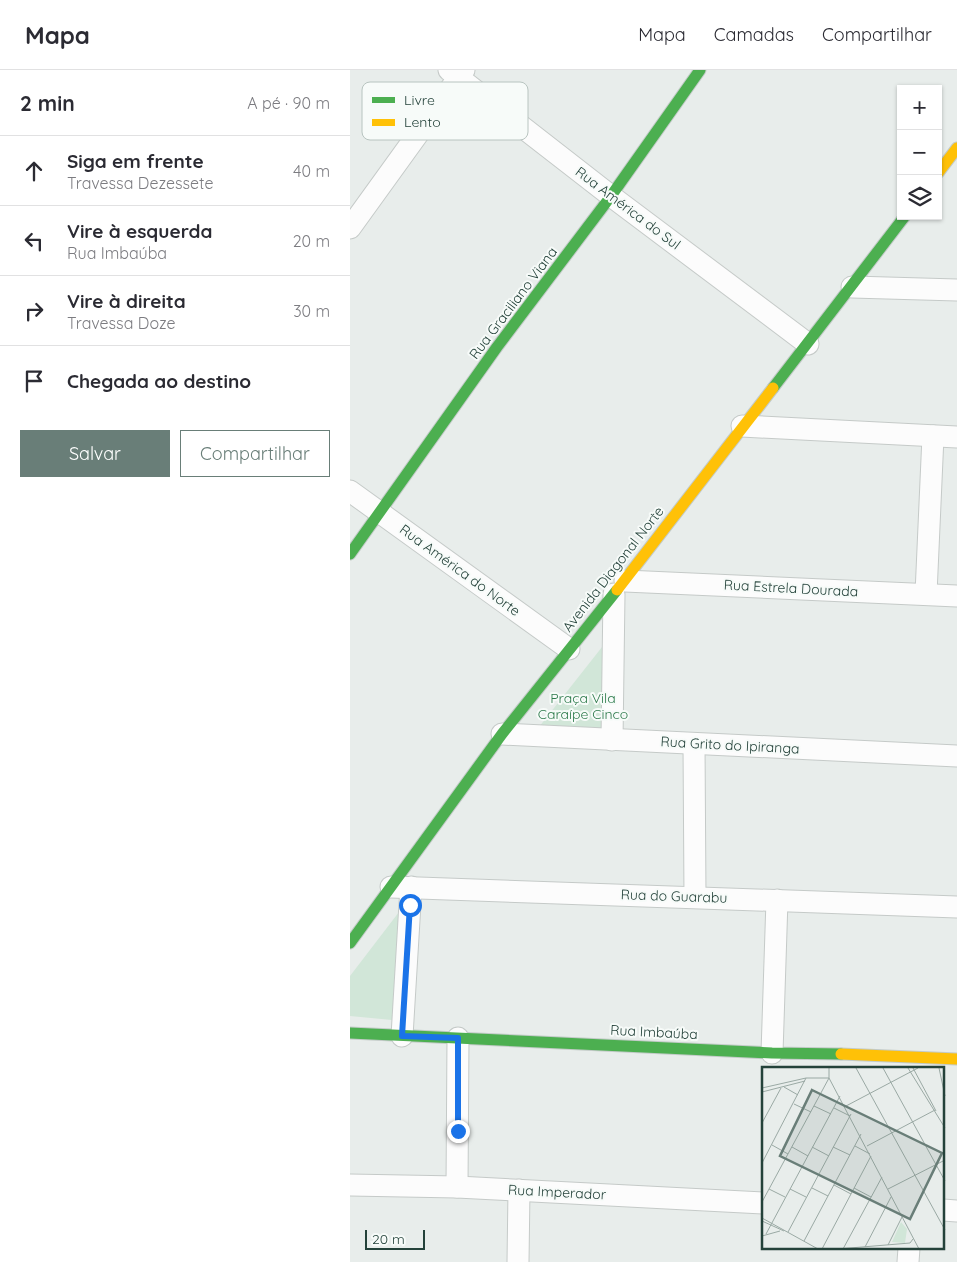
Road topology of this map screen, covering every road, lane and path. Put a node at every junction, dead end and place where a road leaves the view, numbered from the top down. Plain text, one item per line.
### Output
1 (700, 70) edge
2 (457, 73) edge
3 (468, 82) edge
4 (528, 130) edge
5 (411, 140) edge
6 (957, 148) edge
7 (942, 168) edge
8 (611, 196) junction
9 (902, 220) edge
10 (350, 228) edge
11 (852, 287) junction
12 (957, 290) edge
13 (808, 344) junction
14 (742, 426) junction
15 (933, 436) junction
16 (957, 437) edge
17 (350, 491) edge
18 (380, 512) junction
19 (350, 554) edge
20 (620, 588) junction
21 (926, 594) junction
22 (957, 596) edge
23 (569, 649) junction
24 (502, 734) junction
25 (612, 740) junction
26 (694, 744) junction
27 (957, 756) edge
28 (401, 887) junction
29 (695, 897) junction
30 (777, 900) junction
31 (957, 907) edge
32 (350, 943) edge
33 (350, 1032) edge
34 (402, 1036) junction
35 (458, 1038) junction
36 (772, 1053) junction
37 (957, 1059) edge
38 (856, 1061) edge
39 (350, 1184) edge
40 (457, 1187) junction
41 (519, 1190) junction
42 (762, 1203) edge
43 (944, 1210) edge
44 (957, 1210) edge
45 (518, 1262) edge

1 - 8 street, Rua Graciliano Viana
2 - 3 street, Rua América do Sul
4 - 8 street, Rua América do Sul
5 - 10 street
6 - 7 street
8 - 13 street, Rua América do Sul
8 - 18 street, Rua Graciliano Viana
9 - 11 street, Avenida Diagonal Norte
11 - 12 street
11 - 13 street, Avenida Diagonal Norte
13 - 14 street, Avenida Diagonal Norte
14 - 15 street
14 - 20 street, Avenida Diagonal Norte
15 - 16 street
15 - 21 street
17 - 18 street, Rua América do Norte
18 - 19 street, Rua Graciliano Viana
18 - 23 street, Rua América do Norte
20 - 21 street, Rua Estrela Dourada
20 - 23 street, Avenida Diagonal Norte
20 - 25 street
21 - 22 street, Rua Estrela Dourada
23 - 24 street, Avenida Diagonal Norte
24 - 25 street, Rua Grito do Ipiranga
24 - 28 street, Avenida Diagonal Norte
25 - 26 street, Rua Grito do Ipiranga
26 - 27 street, Rua Grito do Ipiranga
26 - 29 street
28 - 29 street, Rua do Guarabu
28 - 32 street, Avenida Diagonal Norte
28 - 34 street
29 - 30 street, Rua do Guarabu
30 - 31 street, Rua do Guarabu
30 - 36 street
33 - 34 street, Rua Imbaúba
34 - 35 street, Rua Imbaúba
35 - 36 street, Rua Imbaúba
35 - 40 street
36 - 38 street, Rua Imbaúba
37 - 38 street, Rua Imbaúba
39 - 40 street, Rua Imperador
40 - 41 street, Rua Imperador
41 - 42 street, Rua Imperador
41 - 45 street
43 - 44 street

